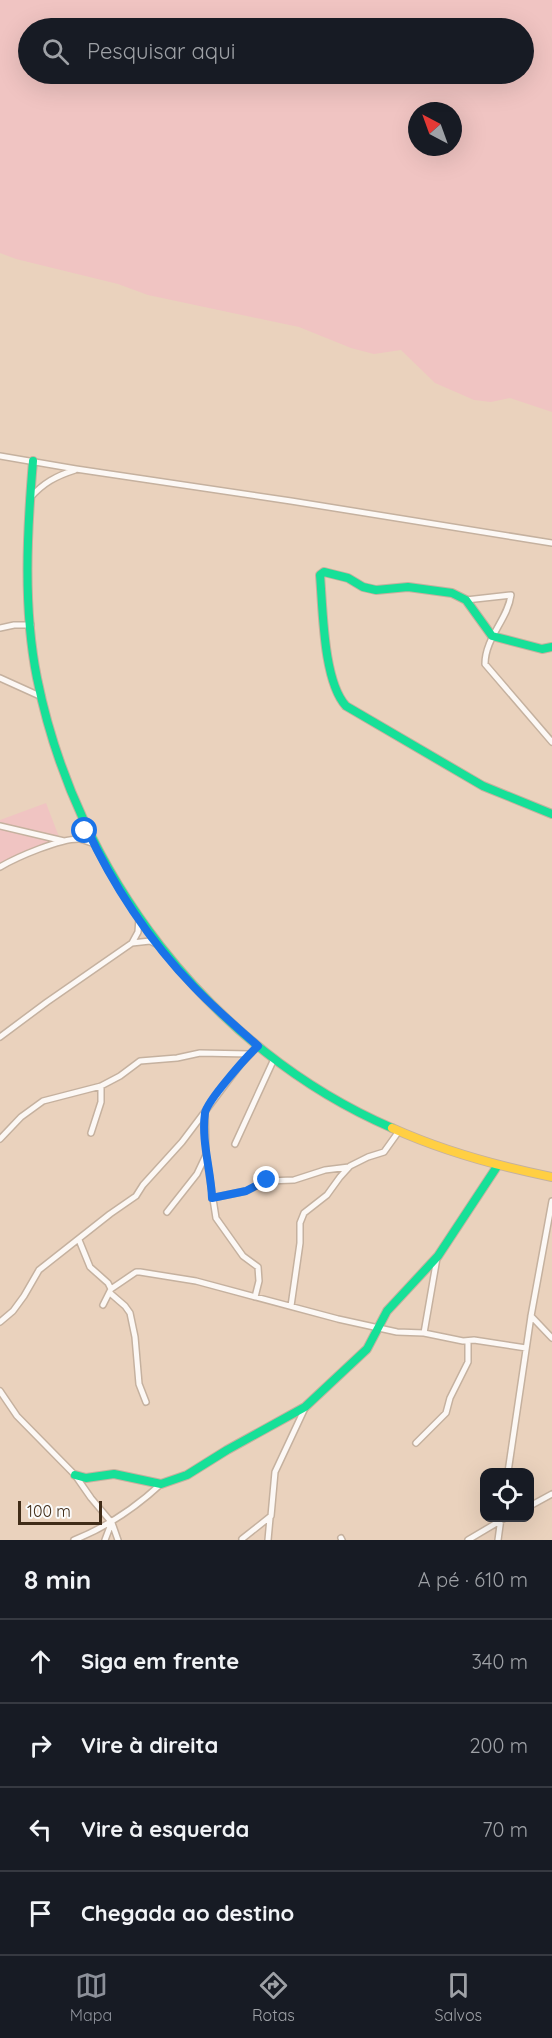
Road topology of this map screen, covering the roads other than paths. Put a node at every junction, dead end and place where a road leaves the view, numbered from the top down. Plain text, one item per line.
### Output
1 (0, 456) edge
2 (33, 461) junction
3 (76, 469) junction
4 (29, 498) junction
5 (552, 543) edge
6 (466, 600) junction
7 (31, 625) junction
8 (0, 628) edge
9 (492, 636) junction
10 (552, 647) edge
11 (0, 678) edge
12 (42, 697) junction
13 (552, 742) edge
14 (552, 814) edge
15 (0, 826) edge
16 (86, 827) junction
17 (77, 840) junction
18 (65, 842) junction
19 (94, 844) junction
20 (0, 867) edge
21 (139, 918) junction
22 (132, 943) junction
23 (158, 945) junction
24 (0, 1037) edge
25 (258, 1046) junction
26 (250, 1054) junction
27 (274, 1059) junction
28 (101, 1086) junction
29 (205, 1111) junction
30 (399, 1131) junction
31 (92, 1133) dead end
32 (0, 1139) edge
33 (235, 1144) dead end
34 (206, 1154) junction
35 (498, 1165) junction
36 (350, 1166) junction
37 (551, 1178) edge
38 (212, 1198) junction
39 (552, 1201) edge
40 (167, 1212) dead end
41 (79, 1240) junction
42 (438, 1256) junction
43 (111, 1291) junction
44 (255, 1297) junction
45 (102, 1305) dead end
46 (291, 1306) junction
47 (531, 1316) junction
48 (0, 1322) edge
49 (380, 1327) junction
50 (424, 1333) junction
51 (552, 1338) edge
52 (468, 1342) junction
53 (526, 1348) junction
54 (0, 1391) edge
55 (146, 1402) dead end
56 (305, 1407) junction
57 (416, 1443) dead end
58 (508, 1468) edge
59 (75, 1475) junction
60 (161, 1484) junction
61 (552, 1494) edge
62 (534, 1504) edge
63 (270, 1518) junction
64 (112, 1522) junction
65 (496, 1522) edge
66 (501, 1522) edge
67 (242, 1539) edge
68 (74, 1540) edge
69 (105, 1540) edge
70 (118, 1540) edge
71 (268, 1540) edge
72 (468, 1540) edge
73 (498, 1540) edge

1 - 2 street
2 - 3 street
2 - 4 street
3 - 4 street
3 - 5 street
4 - 7 street
6 - 9 street
6 - 9 street
6 - 14 street
7 - 8 street
7 - 12 street
9 - 10 street
9 - 13 street
11 - 12 street
12 - 16 street
15 - 18 street
16 - 17 street
16 - 19 street
17 - 18 street
17 - 19 street
18 - 20 street
19 - 21 street
21 - 22 street
21 - 23 street
22 - 23 street
22 - 24 street
23 - 25 street
25 - 26 street
25 - 27 street
26 - 28 street
26 - 29 street
27 - 30 street
27 - 33 street
28 - 31 street
28 - 32 street
29 - 34 street
29 - 41 street
30 - 35 street
30 - 36 street
34 - 38 street
34 - 40 street
35 - 37 street
35 - 42 street
36 - 38 street
36 - 46 street
38 - 44 street
39 - 47 street
41 - 43 street
41 - 48 street
42 - 49 street
42 - 50 street
43 - 44 street
43 - 45 street
43 - 55 street
44 - 46 street
46 - 49 street
47 - 51 street
47 - 53 street
49 - 50 street
49 - 56 street
50 - 52 street
52 - 53 street
52 - 57 street
53 - 58 street
54 - 59 street
56 - 60 street
56 - 63 street
59 - 60 street
59 - 64 street
60 - 64 street
61 - 62 street
63 - 67 street
63 - 71 street
64 - 68 street
64 - 69 street
64 - 70 street
65 - 72 street
66 - 73 street

